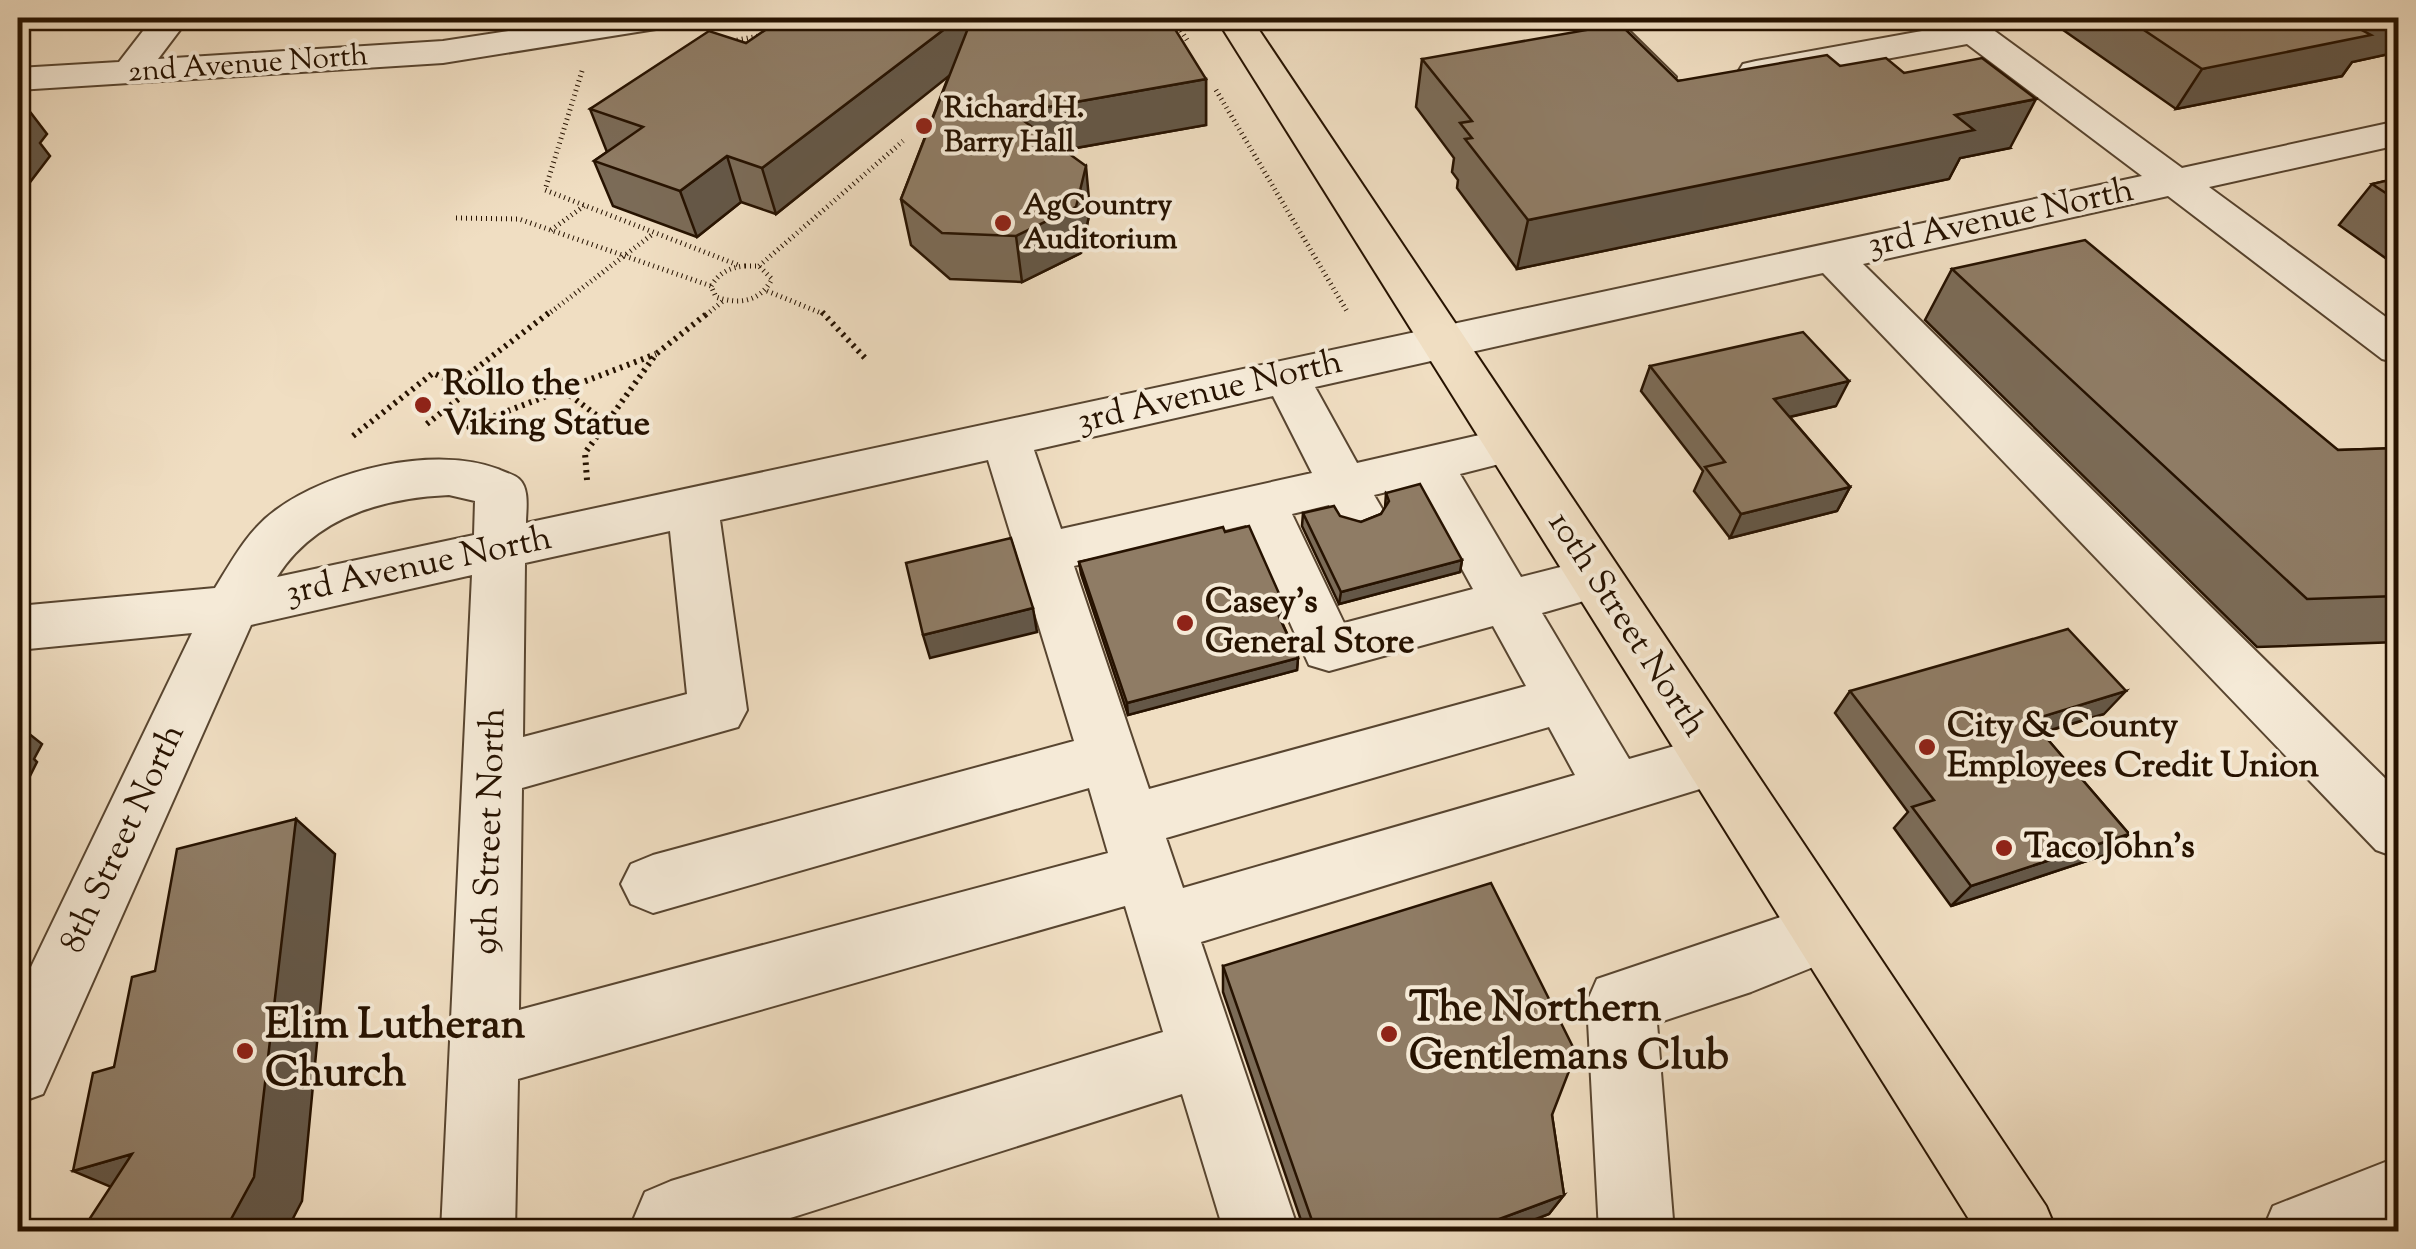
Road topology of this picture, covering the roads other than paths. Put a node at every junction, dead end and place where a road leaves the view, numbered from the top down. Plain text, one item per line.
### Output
1 (171, 18) edge
2 (656, 18) edge
3 (1596, 18) edge
4 (1856, 18) edge
5 (1964, 25) edge
6 (512, 30) edge
7 (1214, 34) edge
8 (1892, 47) junction
9 (129, 73) junction
10 (1723, 78) edge
11 (18, 79) edge
12 (1685, 85) edge
13 (2398, 133) edge
14 (2174, 181) junction
15 (1830, 256) junction
16 (1442, 341) junction
17 (2398, 348) edge
18 (1286, 376) junction
19 (1006, 438) junction
20 (1510, 445) junction
21 (1429, 464) junction
22 (1349, 497) junction
23 (1261, 503) junction
24 (694, 508) junction
25 (501, 550) junction
26 (1041, 554) junction
27 (1596, 578) junction
28 (1508, 601) junction
29 (231, 608) junction
30 (18, 628) edge
31 (1566, 699) junction
32 (1110, 757) junction
33 (1713, 760) junction
34 (494, 770) junction
35 (1614, 789) junction
36 (2398, 832) edge
37 (1146, 872) junction
38 (654, 884) dead end
39 (1825, 932) junction
40 (484, 1054) junction
41 (1205, 1054) junction
42 (18, 1070) edge
43 (2398, 1194) edge
44 (478, 1232) edge
45 (672, 1232) edge
46 (1262, 1232) edge
47 (1637, 1232) edge
48 (2020, 1232) edge
49 (2299, 1232) edge

1 - 9 street
2 - 6 street, 2nd Avenue North
3 - 12 street
4 - 8 street
5 - 8 street
5 - 14 street
6 - 9 street, 2nd Avenue North
7 - 16 main road, 10th Street North
8 - 10 street
9 - 11 street, 2nd Avenue North
13 - 14 street, 3rd Avenue North
14 - 15 street, 3rd Avenue North
14 - 17 street
15 - 16 street, 3rd Avenue North
15 - 36 street
16 - 18 street, 3rd Avenue North
16 - 20 main road, 10th Street North
18 - 19 street, 3rd Avenue North
18 - 22 street
19 - 24 street, 3rd Avenue North
19 - 26 street
20 - 21 street
20 - 27 main road, 10th Street North
21 - 22 street
21 - 28 street
22 - 23 street
23 - 26 street
23 - 28 street
24 - 25 street, 3rd Avenue North
24 - 34 street
25 - 29 street, 3rd Avenue North
25 - 29 street, 9th Street North
25 - 34 street, 9th Street North
26 - 32 street
27 - 28 street
27 - 33 main road, 10th Street North
28 - 31 street
29 - 30 street, 3rd Avenue North
29 - 42 street, 8th Street North
31 - 35 street
31 - 37 street
32 - 37 street
32 - 38 street
33 - 35 street
33 - 39 main road, 10th Street North
34 - 40 street, 9th Street North
35 - 37 street
37 - 40 street
37 - 41 street
39 - 47 street
39 - 48 main road, 10th Street North
40 - 44 street, 9th Street North
41 - 45 street
41 - 46 street
43 - 49 street

